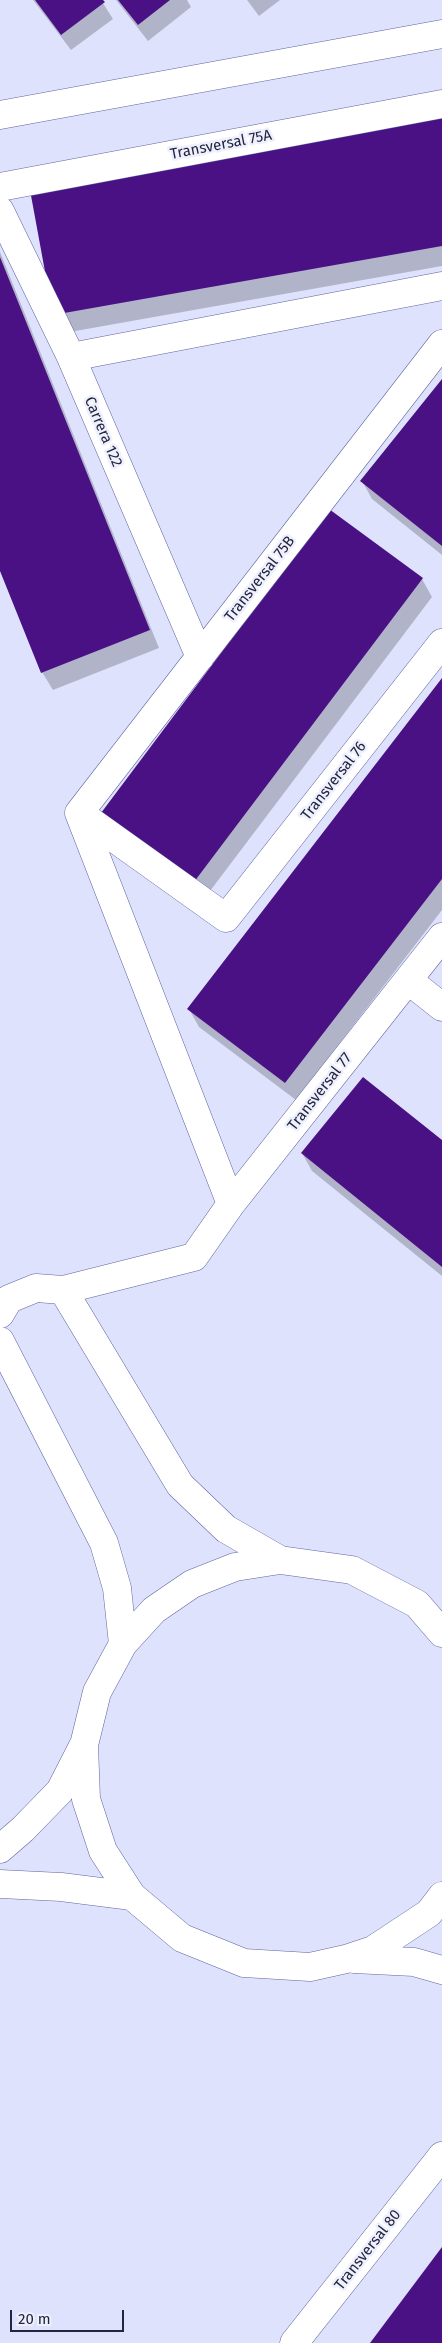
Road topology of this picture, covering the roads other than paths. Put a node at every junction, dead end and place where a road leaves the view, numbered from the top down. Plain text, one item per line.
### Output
1 (442, 34) edge
2 (442, 104) edge
3 (0, 115) edge
4 (0, 187) edge
5 (0, 211) edge
6 (442, 286) edge
7 (442, 344) edge
8 (71, 357) junction
9 (442, 643) edge
10 (200, 657) junction
11 (78, 813) junction
12 (442, 937) edge
13 (408, 980) junction
14 (442, 1007) edge
15 (231, 1204) junction
16 (63, 1290) junction
17 (0, 1314) edge
18 (0, 1341) edge
19 (280, 1560) junction
20 (442, 1633) edge
21 (123, 1644) junction
22 (84, 1745) junction
23 (0, 1849) edge
24 (0, 1884) edge
25 (132, 1896) junction
26 (442, 1896) edge
27 (346, 1959) junction
28 (442, 1970) edge
29 (442, 2156) edge
30 (294, 2343) edge

1 - 3 street
2 - 4 street, Transversal 75A
5 - 8 street, Carrera 122
6 - 8 street
7 - 10 street, Transversal 75B
8 - 10 street, Carrera 122
9 - 11 street, Transversal 76
10 - 11 street, Transversal 75B
11 - 15 street
12 - 13 street, Transversal 77
13 - 14 street
13 - 15 street, Transversal 77
15 - 16 street, Transversal 77
16 - 17 street, Transversal 77
16 - 19 street
18 - 21 street
19 - 20 street
19 - 21 street
21 - 22 street
22 - 23 street
22 - 25 street
24 - 25 street
25 - 27 street
26 - 27 street
27 - 28 street
29 - 30 street, Transversal 80

